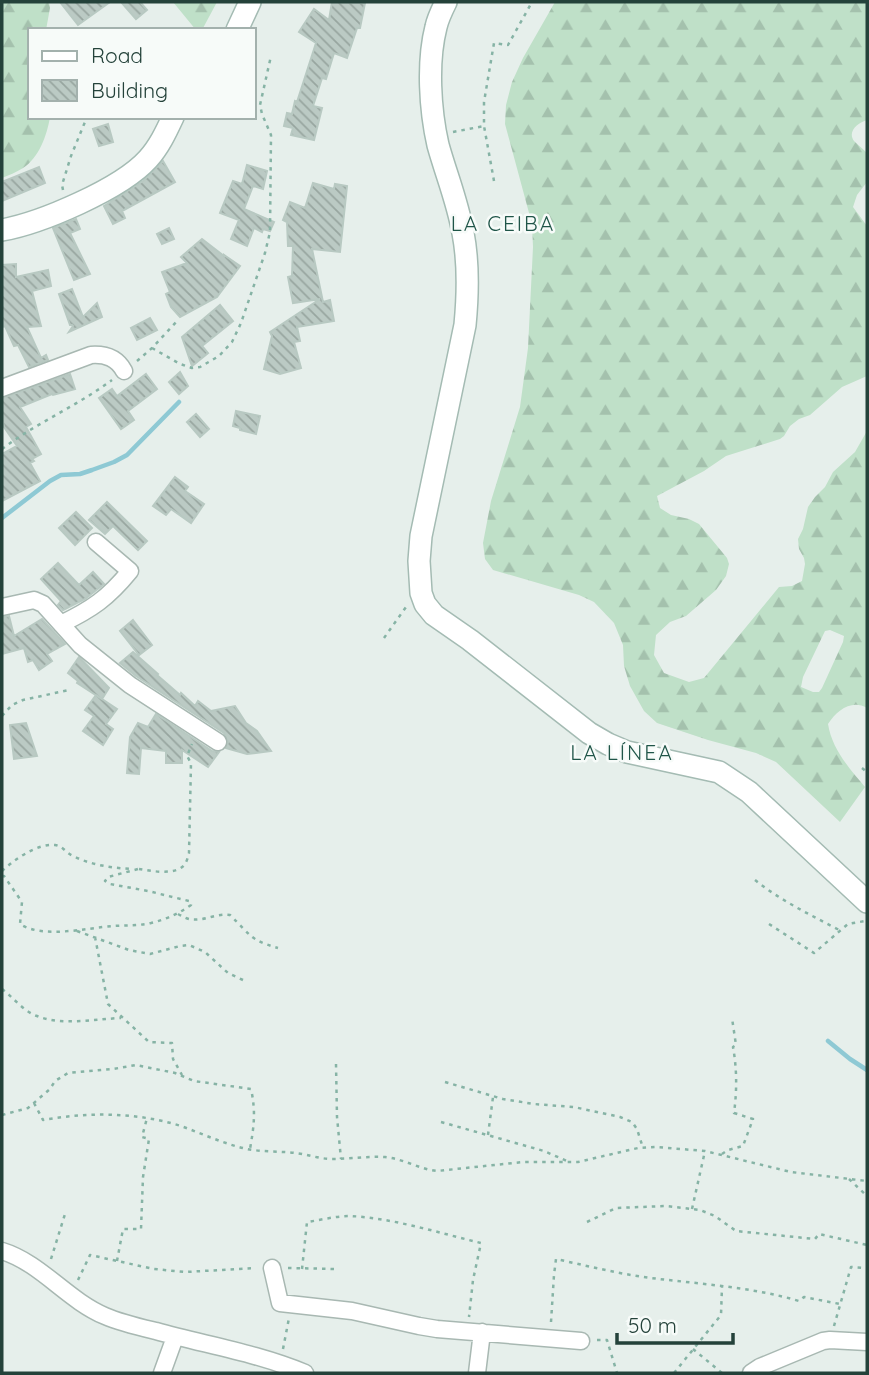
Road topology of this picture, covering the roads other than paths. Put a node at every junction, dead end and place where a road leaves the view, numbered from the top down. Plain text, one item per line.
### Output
1 (250, 2) edge
2 (446, 2) edge
3 (238, 28) edge
4 (172, 119) edge
5 (2, 230) edge
6 (124, 371) road end
7 (2, 388) edge
8 (96, 542) dead end
9 (2, 607) edge
10 (61, 624) junction
11 (218, 742) dead end
12 (867, 902) edge
13 (2, 1251) edge
14 (272, 1268) road end
15 (475, 1332) junction
16 (175, 1337) junction
17 (581, 1341) road end
18 (867, 1342) edge
19 (162, 1373) edge
20 (305, 1373) edge
21 (477, 1373) edge
22 (751, 1373) edge

1 - 3 main road
2 - 12 main road
4 - 5 main road
6 - 7 street
8 - 10 street
9 - 10 street
10 - 11 street
13 - 16 street
14 - 15 street
15 - 17 street
15 - 21 street
16 - 19 street
16 - 20 street
18 - 22 street

